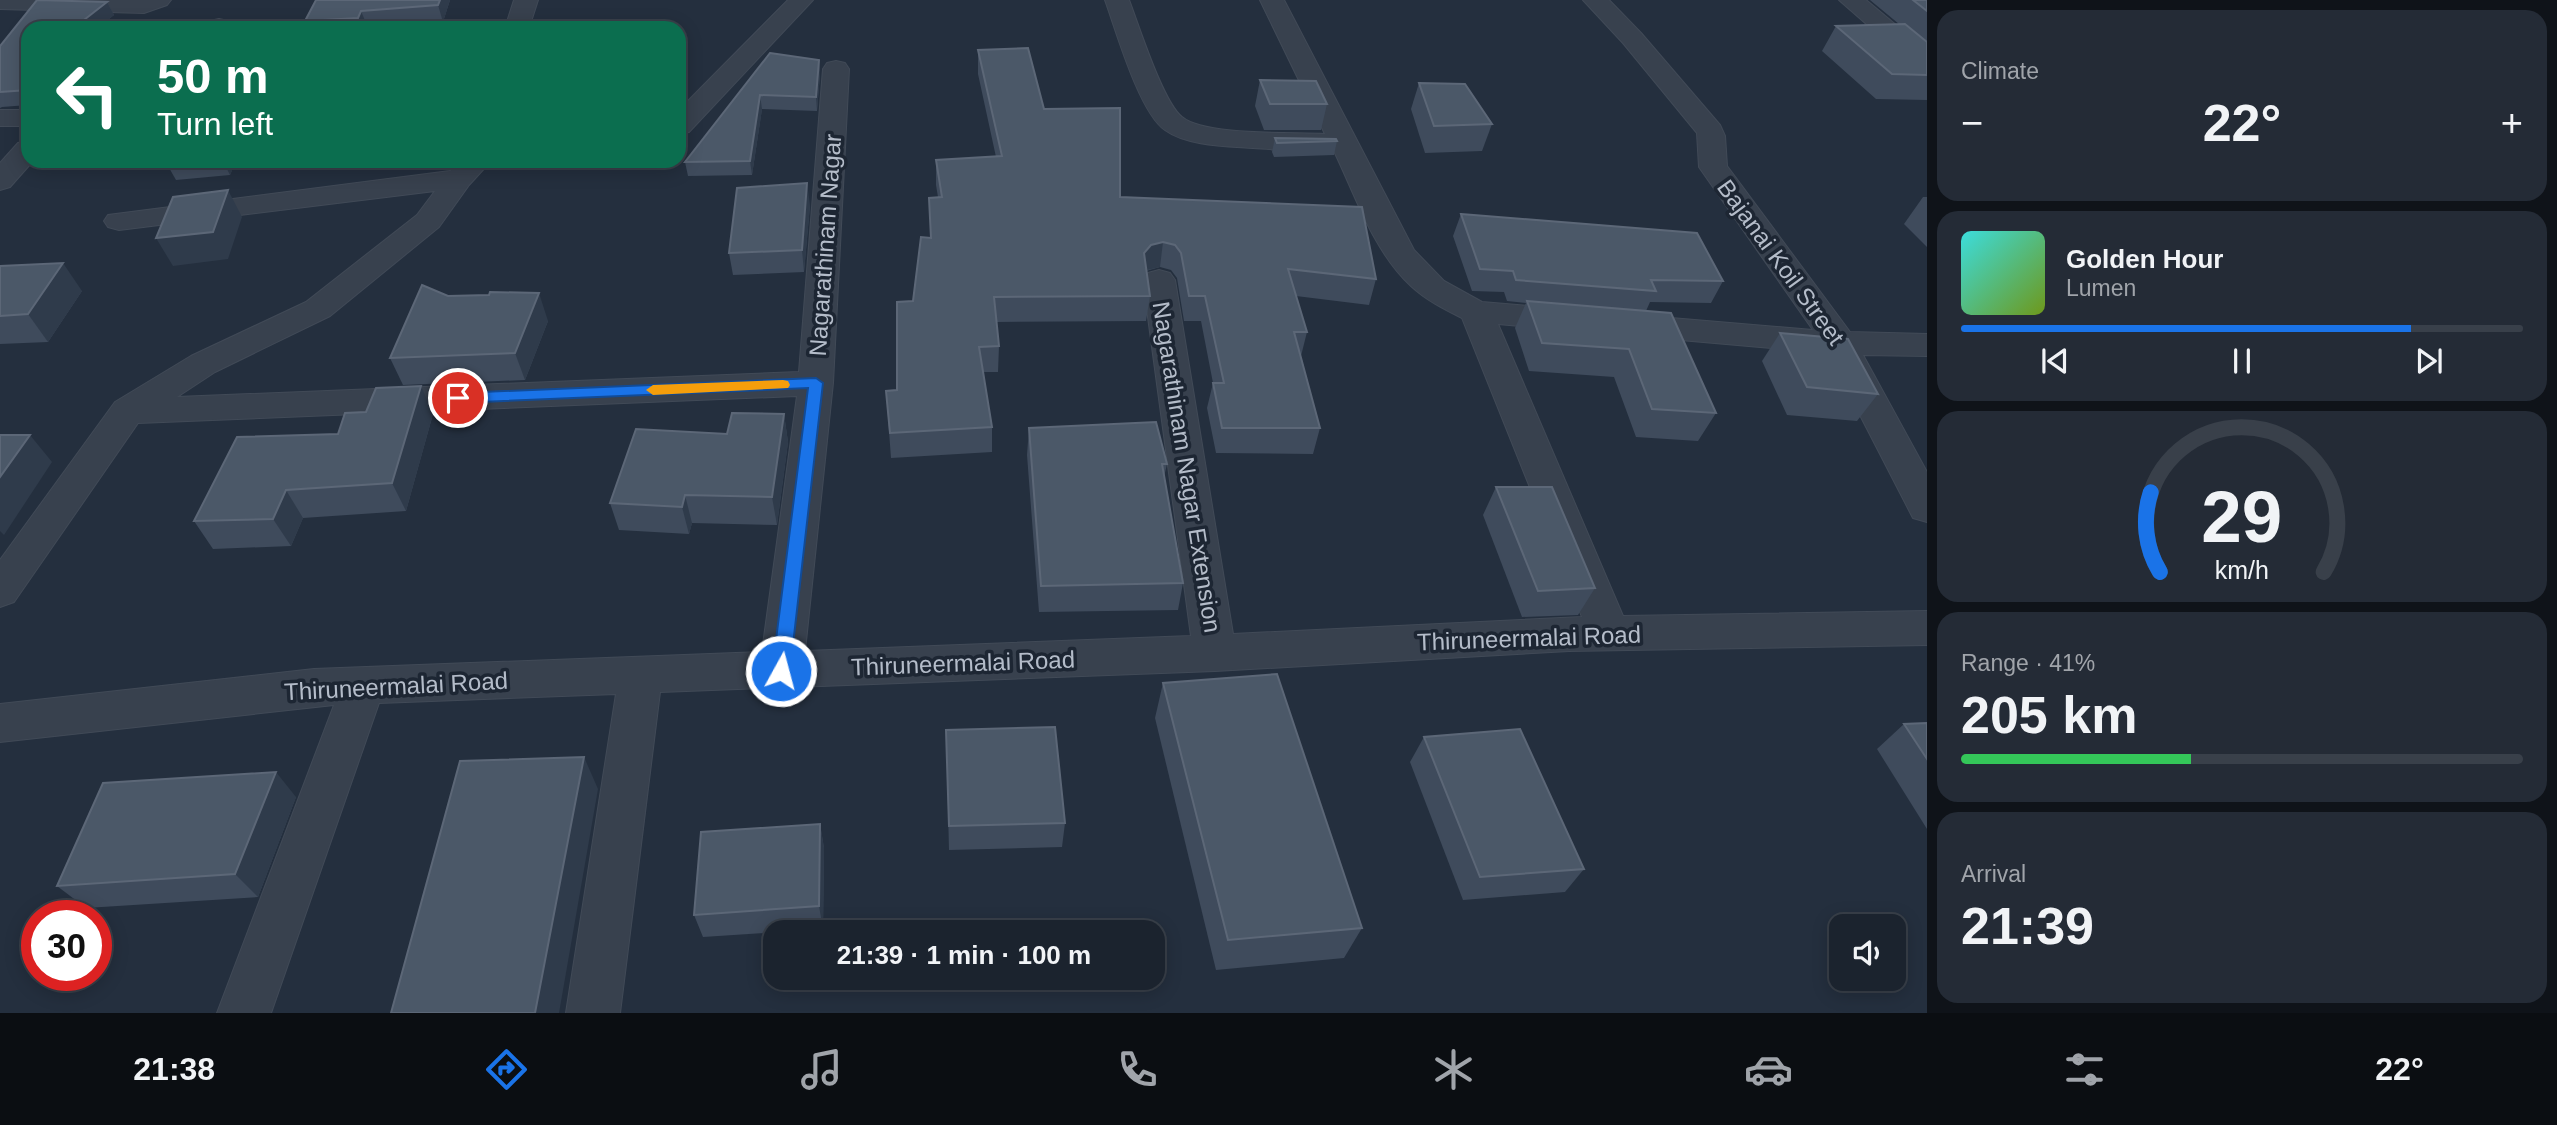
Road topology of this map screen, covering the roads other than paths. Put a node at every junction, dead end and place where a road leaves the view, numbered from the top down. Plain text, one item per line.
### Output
1 (159, 0) edge
2 (526, 0) edge
3 (801, 0) edge
4 (1117, 0) edge
5 (1272, 0) edge
6 (1595, 0) edge
7 (1851, 0) edge
8 (0, 2) edge
9 (519, 21) edge
10 (1927, 64) edge
11 (836, 69) dead end
12 (686, 119) edge
13 (1344, 142) junction
14 (21, 157) edge
15 (468, 170) edge
16 (0, 181) edge
17 (119, 221) dead end
18 (1159, 280) dead end
19 (1476, 312) junction
20 (1840, 343) junction
21 (1927, 345) edge
22 (816, 383) junction
23 (128, 411) junction
24 (1927, 508) edge
25 (0, 591) edge
26 (1927, 628) edge
27 (1610, 634) junction
28 (1215, 653) junction
29 (781, 671) junction
30 (640, 676) junction
31 (363, 685) junction
32 (0, 723) edge
33 (244, 1013) edge
34 (593, 1013) edge

1 - 8 street
2 - 9 street
3 - 12 street
4 - 13 street
5 - 13 street
6 - 20 street, Bajanai Koil Street
7 - 10 street
11 - 22 street, Nagarathinam Nagar
13 - 19 street
14 - 16 street
15 - 17 street
15 - 23 street
18 - 28 street, Nagarathinam Nagar Extension
19 - 20 street
19 - 27 street
20 - 21 street
20 - 24 street, Bajanai Koil Street
22 - 23 street
22 - 29 street, Nagarathinam Nagar
23 - 25 street
26 - 27 street, Thiruneermalai Road
27 - 28 street, Thiruneermalai Road
28 - 29 street, Thiruneermalai Road
29 - 30 street, Thiruneermalai Road
30 - 31 street, Thiruneermalai Road
30 - 34 street
31 - 32 street, Thiruneermalai Road
31 - 33 street

